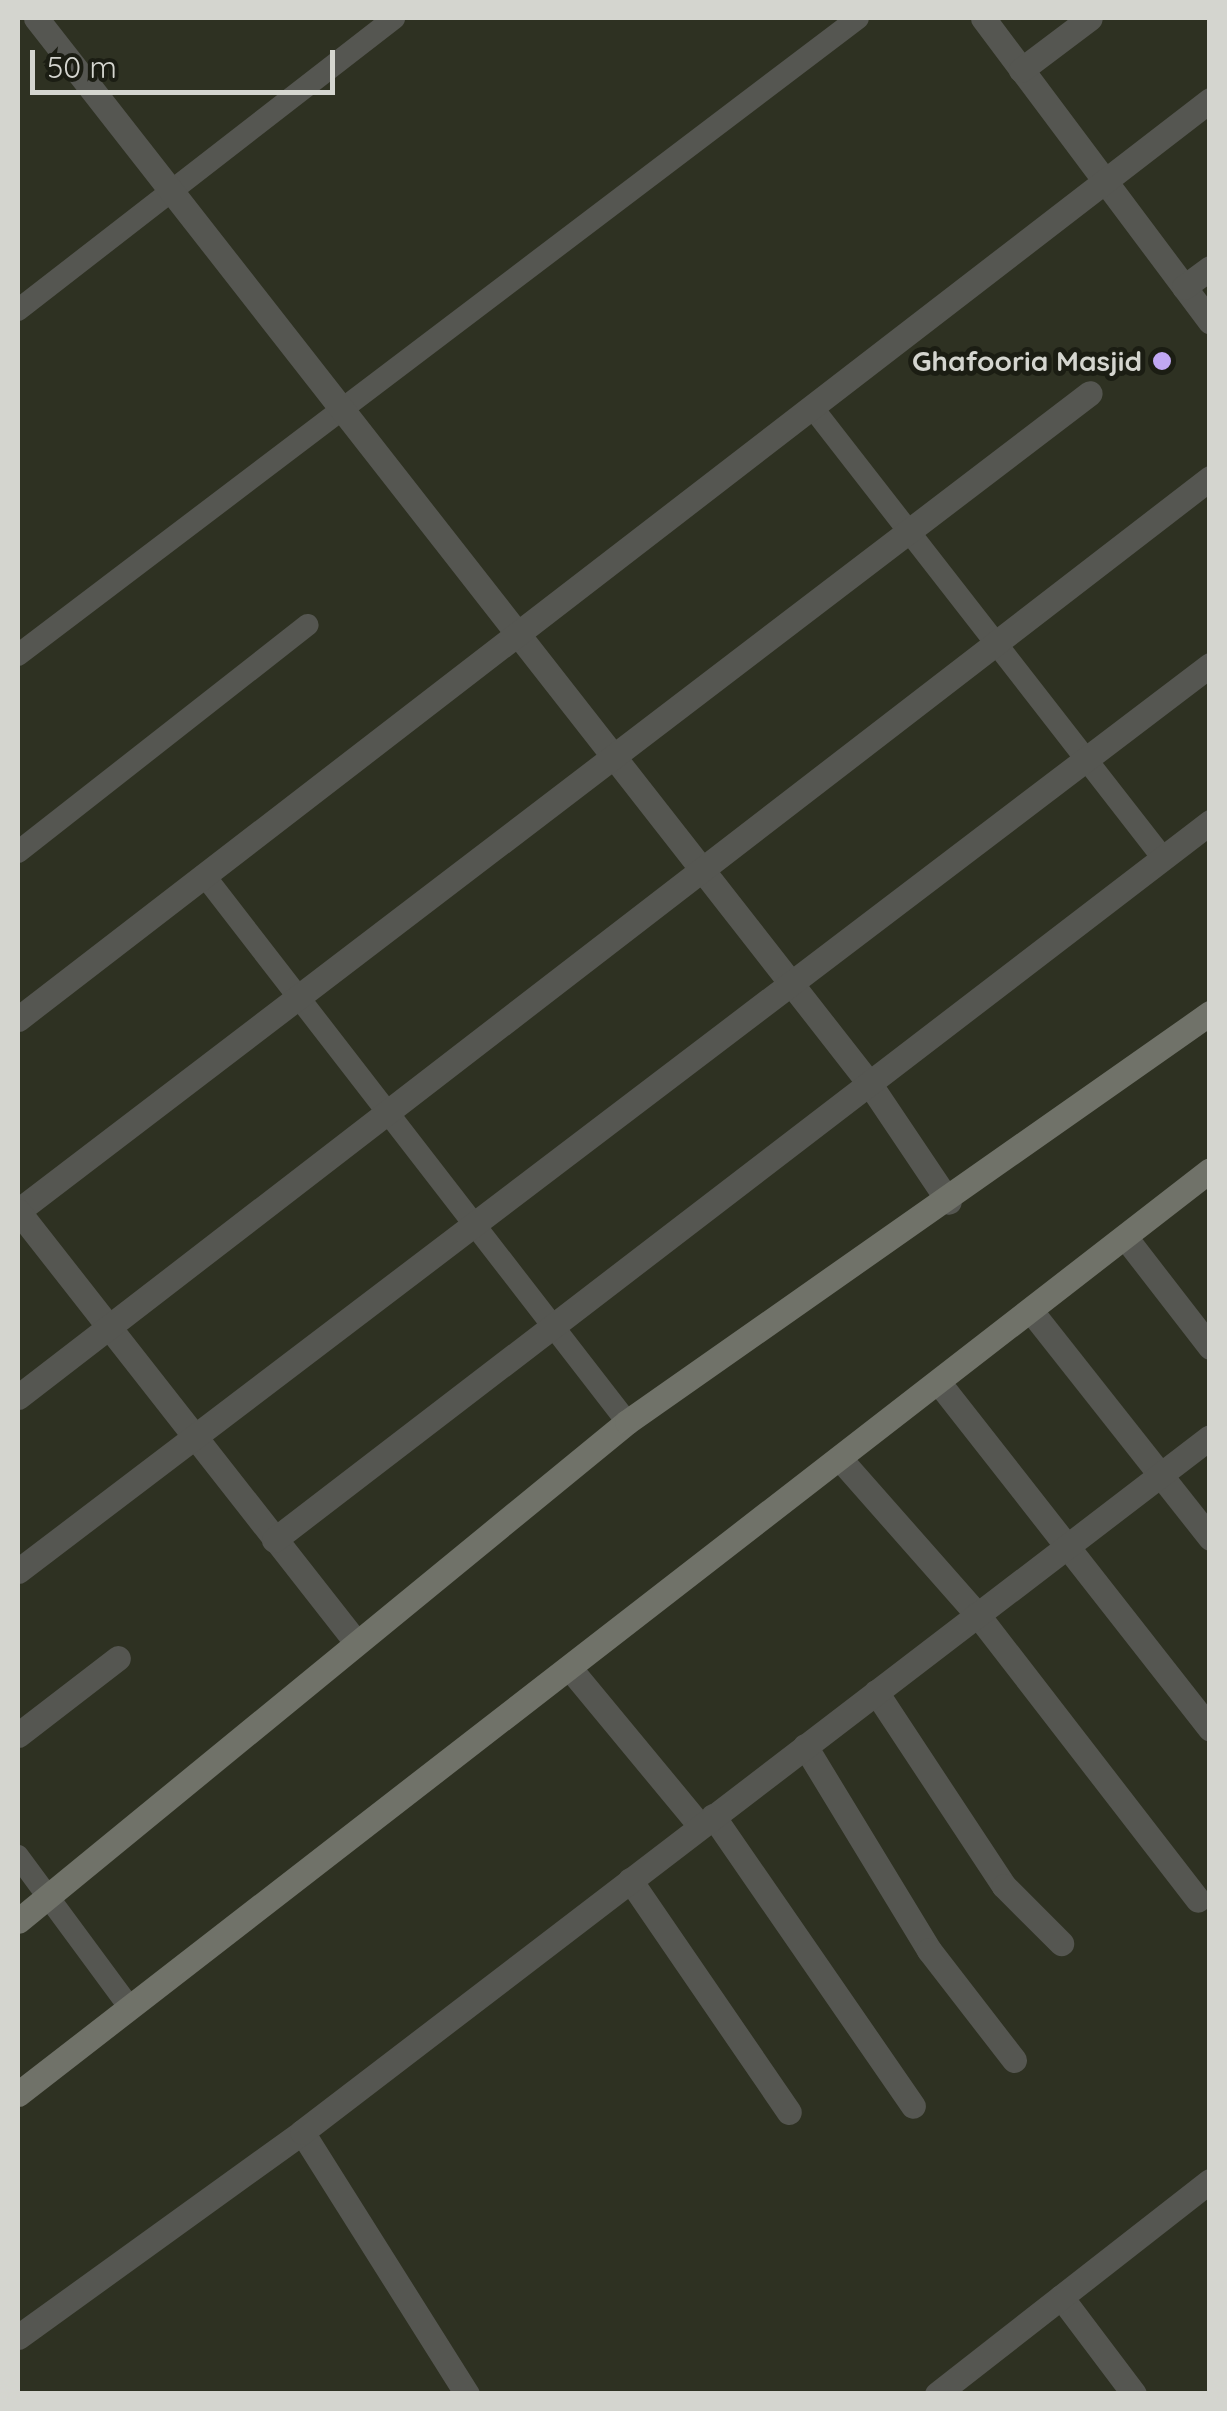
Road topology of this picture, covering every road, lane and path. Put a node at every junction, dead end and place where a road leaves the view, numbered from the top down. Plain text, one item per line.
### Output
1 (36, 18) edge
2 (394, 18) edge
3 (858, 18) edge
4 (983, 18) edge
5 (1090, 18) edge
6 (1022, 70) junction
7 (1210, 100) edge
8 (1104, 181) junction
9 (170, 189) junction
10 (1210, 268) edge
11 (1184, 287) junction
12 (18, 310) edge
13 (1210, 321) edge
14 (1090, 393) dead end
15 (812, 407) junction
16 (342, 409) junction
17 (1210, 478) edge
18 (908, 531) junction
19 (308, 625) dead end
20 (518, 634) junction
21 (996, 643) junction
22 (18, 655) edge
23 (1210, 665) edge
24 (614, 756) junction
25 (1086, 758) junction
26 (1210, 822) edge
27 (18, 852) edge
28 (1163, 858) junction
29 (702, 869) junction
30 (204, 876) junction
31 (791, 983) junction
32 (297, 998) junction
33 (1210, 1013) edge
34 (18, 1019) edge
35 (870, 1083) junction
36 (386, 1114) junction
37 (1210, 1170) edge
38 (949, 1202) junction
39 (18, 1211) edge
40 (472, 1226) junction
41 (1125, 1237) junction
42 (1031, 1311) junction
43 (108, 1327) junction
44 (549, 1328) junction
45 (1210, 1346) edge
46 (939, 1382) junction
47 (18, 1397) edge
48 (627, 1422) junction
49 (194, 1436) junction
50 (1210, 1437) edge
51 (841, 1460) junction
52 (1160, 1476) junction
53 (1210, 1538) edge
54 (274, 1540) junction
55 (1067, 1545) junction
56 (18, 1570) edge
57 (977, 1614) junction
58 (356, 1642) junction
59 (118, 1658) dead end
60 (572, 1671) junction
61 (876, 1692) junction
62 (1210, 1729) edge
63 (18, 1734) edge
64 (805, 1746) junction
65 (707, 1821) junction
66 (18, 1856) edge
67 (630, 1880) junction
68 (49, 1897) junction
69 (1198, 1900) dead end
70 (18, 1922) edge
71 (1061, 1942) dead end
72 (130, 2008) junction
73 (1014, 2060) dead end
74 (18, 2094) edge
75 (913, 2106) dead end
76 (789, 2112) dead end
77 (302, 2132) junction
78 (1210, 2181) edge
79 (1061, 2297) junction
80 (18, 2337) edge
81 (467, 2394) edge
82 (936, 2394) edge
83 (1134, 2394) edge

1 - 9 street
2 - 9 lane
3 - 16 lane
4 - 6 street
5 - 6 street
6 - 8 street
7 - 8 street
8 - 11 street
8 - 15 street
9 - 12 lane
9 - 16 street
10 - 11 street
11 - 13 street
14 - 18 street
15 - 18 lane
15 - 20 street
16 - 20 street
16 - 22 lane
17 - 21 street
18 - 21 lane
18 - 24 street
19 - 27 lane
20 - 24 street
20 - 30 street
21 - 25 lane
21 - 29 street
23 - 25 street
24 - 29 street
24 - 32 street
25 - 28 lane
25 - 31 street
26 - 28 street
28 - 35 street
29 - 31 street
29 - 36 street
30 - 32 lane
30 - 34 street
31 - 35 street
31 - 40 street
32 - 36 lane
32 - 39 street
33 - 38 street
35 - 38 street
35 - 44 street
36 - 40 lane
36 - 43 street
37 - 41 street
38 - 48 street
39 - 43 street
40 - 44 lane
40 - 49 street
41 - 42 street
41 - 45 street
42 - 46 street
42 - 52 street
43 - 47 street
43 - 49 street
44 - 48 lane
44 - 54 street
46 - 51 street
46 - 55 street
48 - 58 street
49 - 54 street
49 - 56 street
50 - 52 street
51 - 57 street
51 - 60 street
52 - 53 street
52 - 55 street
54 - 58 street
55 - 57 street
55 - 62 street
57 - 61 street
57 - 69 street
58 - 68 street
59 - 63 street
60 - 65 street
60 - 72 street
61 - 64 street
61 - 71 street
64 - 65 street
64 - 73 street
65 - 67 street
65 - 75 street
66 - 68 lane
67 - 76 street
67 - 77 street
68 - 70 street
68 - 72 lane
72 - 74 street
77 - 80 street
77 - 81 street
78 - 79 street
79 - 82 street
79 - 83 street

